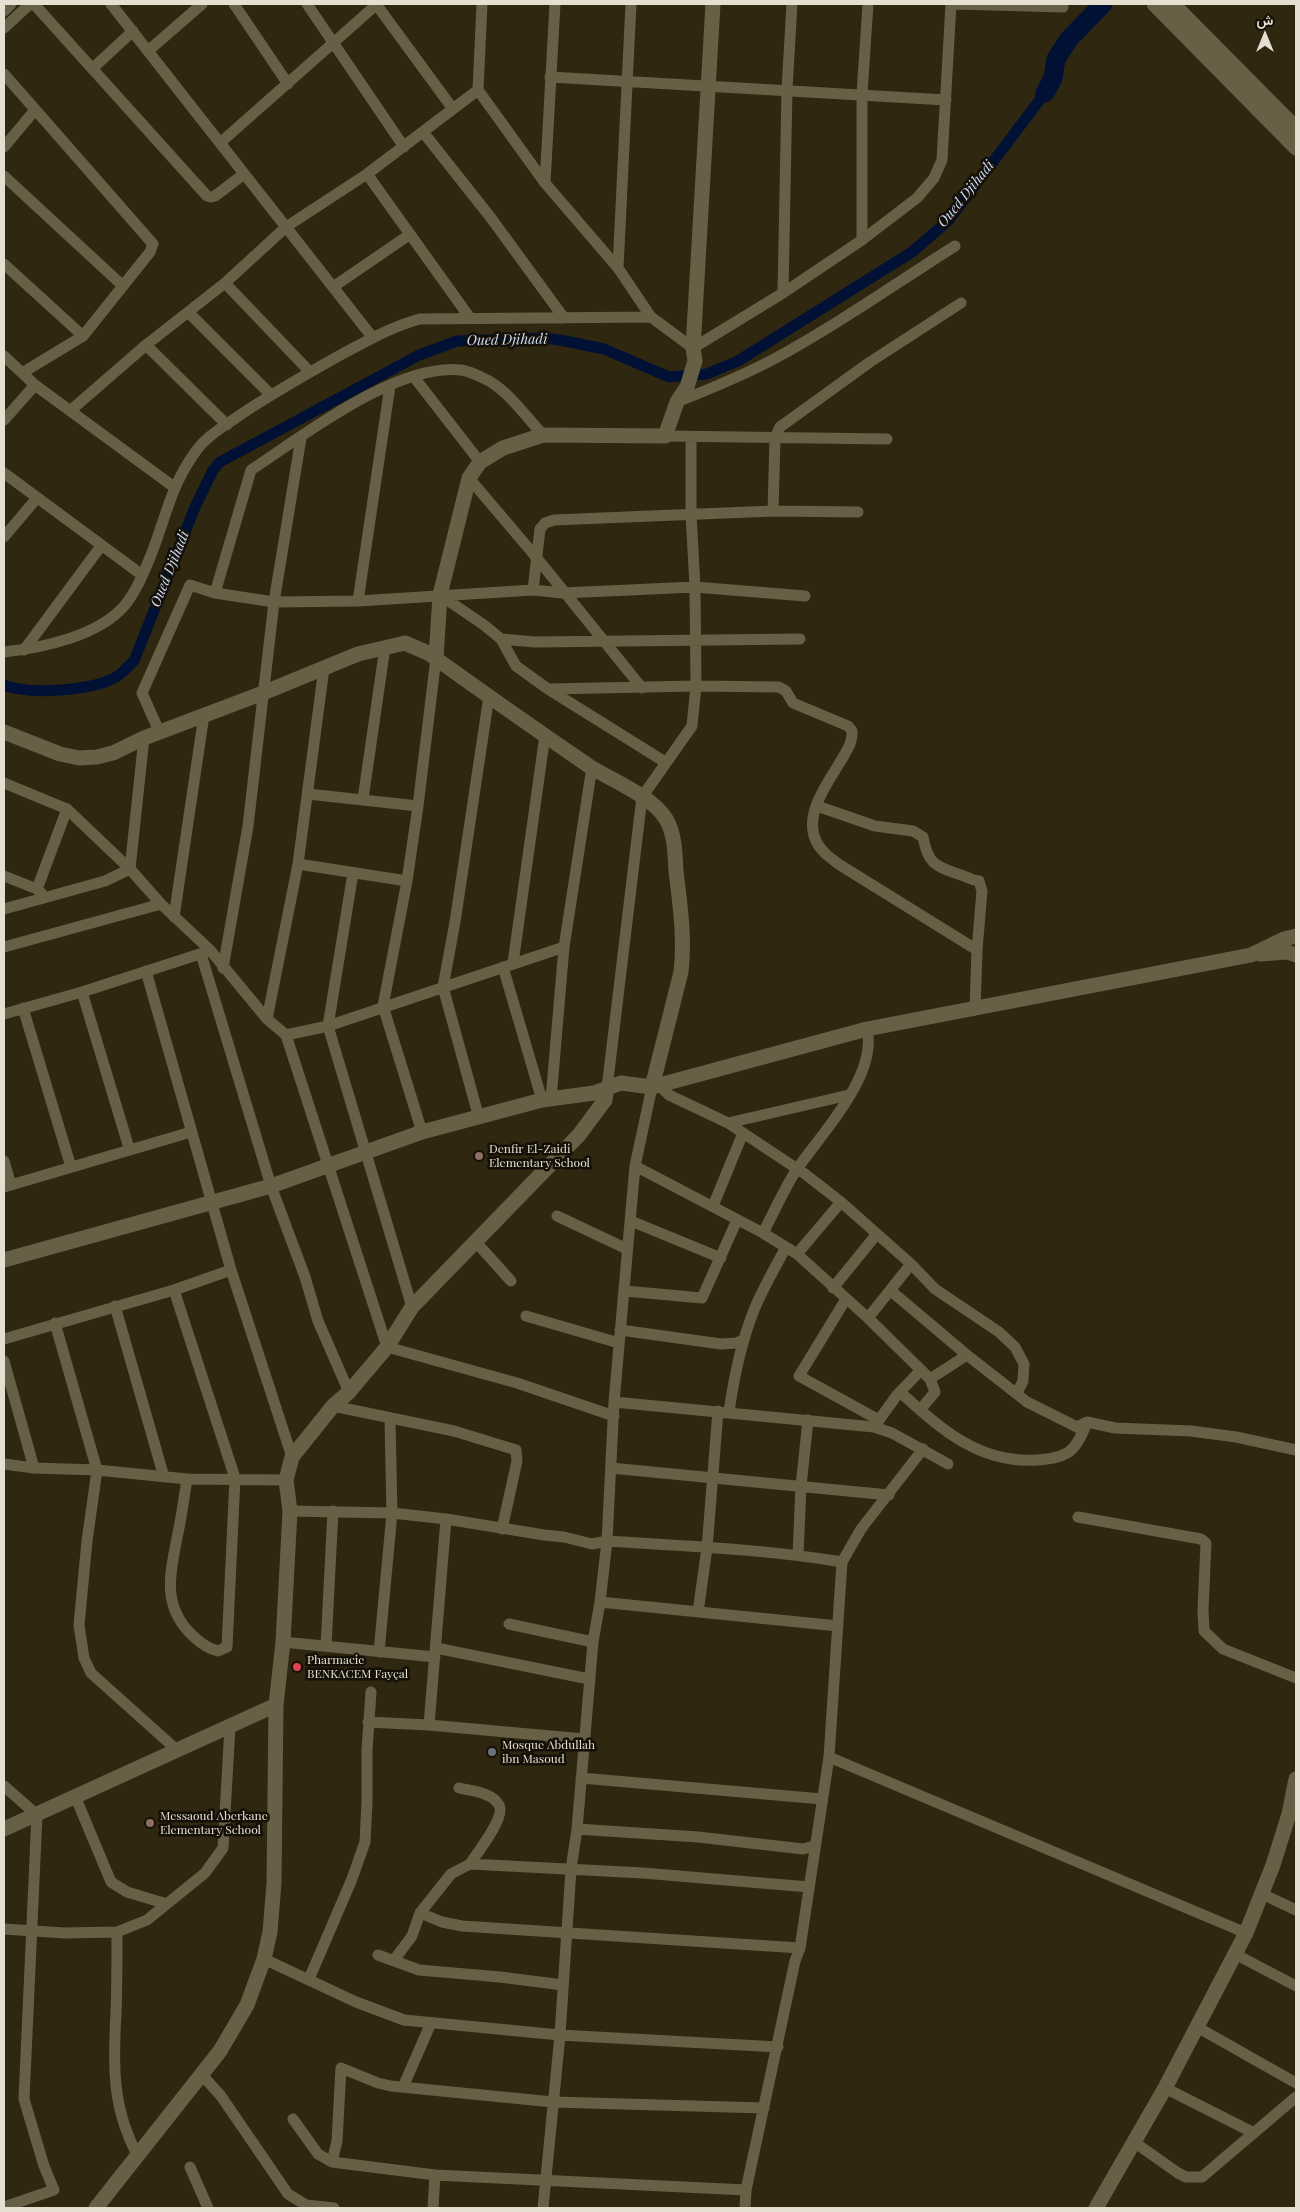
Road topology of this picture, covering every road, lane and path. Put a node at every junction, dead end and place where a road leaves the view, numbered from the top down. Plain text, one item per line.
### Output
1 (12, 4) edge
2 (30, 4) edge
3 (34, 4) edge
4 (111, 4) edge
5 (202, 4) edge
6 (234, 4) edge
7 (307, 4) edge
8 (482, 4) edge
9 (555, 4) edge
10 (631, 4) edge
11 (713, 4) edge
12 (792, 4) edge
13 (868, 4) edge
14 (951, 4) edge
15 (956, 4) edge
16 (1154, 4) edge
17 (1172, 4) edge
18 (376, 5) edge
19 (1026, 5) edge
20 (1063, 7) dead end
21 (4, 11) edge
22 (4, 28) edge
23 (133, 31) junction
24 (335, 42) junction
25 (148, 51) junction
26 (93, 68) junction
27 (4, 74) edge
28 (550, 77) junction
29 (627, 81) junction
30 (288, 84) junction
31 (709, 86) junction
32 (787, 89) junction
33 (478, 90) junction
34 (862, 94) junction
35 (946, 100) junction
36 (453, 109) junction
37 (35, 110) junction
38 (1296, 128) edge
39 (423, 132) junction
40 (220, 143) junction
41 (4, 146) edge
42 (404, 147) junction
43 (1296, 148) edge
44 (244, 174) junction
45 (367, 174) junction
46 (4, 176) edge
47 (545, 183) junction
48 (286, 227) junction
49 (409, 235) junction
50 (862, 240) junction
51 (955, 246) dead end
52 (4, 264) edge
53 (618, 268) junction
54 (225, 283) junction
55 (123, 286) junction
56 (333, 287) junction
57 (783, 293) junction
58 (962, 303) dead end
59 (189, 313) junction
60 (651, 317) junction
61 (470, 318) junction
62 (564, 318) junction
63 (83, 336) junction
64 (373, 338) junction
65 (146, 345) junction
66 (694, 355) junction
67 (4, 356) edge
68 (310, 372) junction
69 (22, 373) junction
70 (414, 377) junction
71 (35, 385) junction
72 (390, 386) junction
73 (271, 395) junction
74 (677, 402) junction
75 (70, 411) junction
76 (4, 420) edge
77 (227, 425) junction
78 (543, 435) junction
79 (665, 436) junction
80 (301, 438) junction
81 (691, 438) junction
82 (775, 438) junction
83 (887, 439) dead end
84 (480, 462) junction
85 (4, 473) edge
86 (469, 478) junction
87 (174, 487) junction
88 (37, 498) junction
89 (774, 511) junction
90 (858, 512) dead end
91 (691, 514) junction
92 (4, 537) edge
93 (101, 546) junction
94 (536, 557) junction
95 (142, 575) junction
96 (695, 587) junction
97 (533, 590) junction
98 (215, 593) junction
99 (563, 593) junction
100 (440, 595) junction
101 (805, 596) dead end
102 (358, 601) junction
103 (274, 602) junction
104 (501, 639) junction
105 (800, 639) dead end
106 (694, 640) junction
107 (604, 642) junction
108 (384, 647) junction
109 (24, 650) junction
110 (4, 652) edge
111 (436, 658) junction
112 (324, 668) junction
113 (696, 686) junction
114 (642, 688) junction
115 (548, 689) junction
116 (263, 692) junction
117 (489, 696) junction
118 (204, 715) junction
119 (4, 732) edge
120 (159, 732) junction
121 (546, 735) junction
122 (144, 738) junction
123 (665, 762) junction
124 (592, 767) junction
125 (4, 783) edge
126 (308, 794) junction
127 (642, 797) junction
128 (362, 799) junction
129 (418, 806) junction
130 (816, 806) junction
131 (67, 809) junction
132 (298, 864) junction
133 (130, 869) junction
134 (353, 873) junction
135 (4, 876) edge
136 (407, 881) junction
137 (41, 893) junction
138 (161, 904) junction
139 (4, 909) edge
140 (174, 917) junction
141 (1296, 936) edge
142 (4, 947) edge
143 (564, 947) junction
144 (977, 950) junction
145 (205, 952) junction
146 (1251, 955) junction
147 (1296, 955) edge
148 (508, 965) junction
149 (223, 968) junction
150 (146, 971) junction
151 (443, 987) junction
152 (82, 992) junction
153 (383, 1006) junction
154 (23, 1008) junction
155 (975, 1010) junction
156 (4, 1014) edge
157 (267, 1018) junction
158 (328, 1026) junction
159 (868, 1030) junction
160 (286, 1035) junction
161 (655, 1085) junction
162 (607, 1088) junction
163 (849, 1095) junction
164 (546, 1100) junction
165 (479, 1118) junction
166 (728, 1123) junction
167 (191, 1132) junction
168 (422, 1132) junction
169 (743, 1133) junction
170 (129, 1148) junction
171 (365, 1153) junction
172 (4, 1162) edge
173 (635, 1166) junction
174 (71, 1167) junction
175 (329, 1167) junction
176 (797, 1169) junction
177 (7, 1186) edge
178 (271, 1186) junction
179 (841, 1202) junction
180 (212, 1203) junction
181 (713, 1206) junction
182 (556, 1216) dead end
183 (737, 1220) junction
184 (631, 1221) junction
185 (763, 1233) junction
186 (876, 1234) junction
187 (475, 1241) junction
188 (786, 1247) junction
189 (627, 1249) junction
190 (797, 1254) junction
191 (721, 1258) junction
192 (4, 1260) edge
193 (912, 1264) junction
194 (230, 1270) junction
195 (511, 1281) dead end
196 (833, 1288) junction
197 (174, 1290) junction
198 (891, 1291) junction
199 (625, 1292) junction
200 (846, 1298) junction
201 (115, 1306) junction
202 (412, 1308) junction
203 (526, 1316) dead end
204 (868, 1318) junction
205 (55, 1323) junction
206 (620, 1330) junction
207 (4, 1339) edge
208 (743, 1340) junction
209 (619, 1343) junction
210 (387, 1347) junction
211 (967, 1355) junction
212 (4, 1361) edge
213 (922, 1370) junction
214 (930, 1379) junction
215 (349, 1392) junction
216 (900, 1392) junction
217 (1017, 1393) junction
218 (614, 1402) junction
219 (333, 1406) junction
220 (920, 1410) junction
221 (724, 1412) junction
222 (614, 1416) junction
223 (390, 1419) junction
224 (808, 1420) junction
225 (1087, 1422) junction
226 (876, 1424) junction
227 (924, 1449) junction
228 (1296, 1450) edge
229 (292, 1457) junction
230 (4, 1464) edge
231 (948, 1464) dead end
232 (34, 1468) junction
233 (611, 1468) junction
234 (97, 1470) junction
235 (164, 1477) junction
236 (235, 1478) junction
237 (712, 1478) junction
238 (187, 1480) junction
239 (286, 1480) junction
240 (801, 1486) junction
241 (889, 1495) junction
242 (290, 1511) junction
243 (333, 1511) junction
244 (392, 1513) junction
245 (1078, 1517) dead end
246 (446, 1519) junction
247 (502, 1529) junction
248 (607, 1541) junction
249 (707, 1548) junction
250 (798, 1555) junction
251 (842, 1562) junction
252 (600, 1602) junction
253 (698, 1612) junction
254 (509, 1624) dead end
255 (838, 1626) junction
256 (283, 1642) junction
257 (593, 1642) junction
258 (326, 1646) junction
259 (379, 1652) junction
260 (436, 1653) junction
261 (1296, 1678) edge
262 (590, 1679) junction
263 (371, 1692) dead end
264 (276, 1705) junction
265 (368, 1722) junction
266 (429, 1725) junction
267 (230, 1727) junction
268 (584, 1739) junction
269 (178, 1751) junction
270 (829, 1757) junction
271 (581, 1778) junction
272 (1296, 1779) edge
273 (4, 1786) edge
274 (459, 1788) dead end
275 (75, 1796) junction
276 (822, 1799) junction
277 (37, 1815) junction
278 (4, 1829) edge
279 (577, 1829) junction
280 (814, 1846) junction
281 (470, 1864) junction
282 (571, 1869) junction
283 (809, 1887) junction
284 (1262, 1894) junction
285 (167, 1904) junction
286 (1296, 1910) edge
287 (420, 1913) junction
288 (4, 1929) edge
289 (33, 1931) junction
290 (117, 1932) junction
291 (567, 1932) junction
292 (1246, 1932) junction
293 (800, 1948) junction
294 (1235, 1954) junction
295 (378, 1955) dead end
296 (264, 1960) junction
297 (394, 1960) junction
298 (309, 1979) junction
299 (562, 1985) junction
300 (1296, 1986) edge
301 (430, 2023) junction
302 (1197, 2027) junction
303 (560, 2035) junction
304 (778, 2047) junction
305 (203, 2076) junction
306 (1296, 2083) edge
307 (403, 2087) junction
308 (1165, 2088) junction
309 (1296, 2096) edge
310 (553, 2102) junction
311 (764, 2108) junction
312 (293, 2119) dead end
313 (1254, 2133) junction
314 (1134, 2142) junction
315 (138, 2156) junction
316 (332, 2162) junction
317 (190, 2167) dead end
318 (435, 2176) junction
319 (546, 2182) junction
320 (746, 2190) junction
321 (4, 2207) edge
322 (96, 2208) edge
323 (208, 2208) edge
324 (334, 2208) edge
325 (433, 2208) edge
326 (543, 2208) edge
327 (745, 2208) edge
328 (1096, 2208) edge

1 - 21 street
2 - 22 street
3 - 26 street
4 - 23 street
5 - 25 street
6 - 30 street
7 - 24 street
8 - 33 street
9 - 28 street
10 - 29 street
11 - 31 street
12 - 32 street
13 - 34 street
14 - 35 street
15 - 19 street
16 - 43 street
17 - 38 street
18 - 24 street
18 - 36 street
19 - 20 street
23 - 25 street
23 - 26 street
24 - 30 street
24 - 42 street
25 - 40 street
26 - 44 street
27 - 37 street
28 - 29 street
28 - 47 street
29 - 31 street
29 - 53 street
30 - 40 street
31 - 32 street
31 - 66 street
32 - 34 street
32 - 57 street
33 - 36 street
33 - 47 street
34 - 35 street
34 - 50 street
35 - 50 street
36 - 39 street
37 - 41 street
37 - 55 street
39 - 42 street
39 - 62 street
40 - 44 street
42 - 45 street
44 - 48 street
45 - 48 street
45 - 49 street
46 - 55 street
47 - 53 street
48 - 54 street
48 - 56 street
49 - 56 street
49 - 61 street
50 - 57 street
51 - 74 street
52 - 63 street
53 - 60 street
54 - 59 street
54 - 68 street
55 - 63 street
56 - 64 street
57 - 66 street
58 - 82 street
59 - 65 street
59 - 73 street
60 - 62 street
60 - 66 street
61 - 62 street
61 - 64 street
63 - 69 street
64 - 68 street
65 - 75 street
65 - 77 street
66 - 74 street
67 - 69 street
68 - 73 street
69 - 71 street
70 - 72 street
70 - 78 street
70 - 84 street
71 - 75 street
71 - 76 street
72 - 80 street
72 - 102 street
73 - 77 street
74 - 79 street
75 - 87 street
77 - 87 street
78 - 79 street
78 - 84 street
79 - 81 street
80 - 98 street
80 - 103 street
81 - 82 street
81 - 91 street
82 - 83 street
82 - 89 street
84 - 86 street
85 - 88 street
86 - 94 street
86 - 100 street
87 - 95 street
88 - 92 street
88 - 93 street
89 - 90 street
89 - 91 street
91 - 94 street
91 - 96 street
93 - 95 street
93 - 109 street
94 - 97 street
94 - 99 street
95 - 109 street
96 - 99 street
96 - 101 street
96 - 106 street
97 - 99 street
97 - 100 street
98 - 103 street
98 - 120 street
99 - 107 street
100 - 102 street
100 - 104 street
100 - 111 street
102 - 103 street
103 - 116 street
104 - 107 street
104 - 115 street
105 - 106 street
106 - 107 street
106 - 113 street
107 - 114 street
108 - 111 street
108 - 112 street
108 - 128 street
109 - 110 street
111 - 117 street
111 - 129 street
112 - 116 street
112 - 126 street
113 - 114 street
113 - 123 street
113 - 130 street
114 - 115 street
115 - 123 street
116 - 118 street
116 - 149 street
117 - 121 street
117 - 151 street
118 - 120 street
118 - 140 street
119 - 122 street
120 - 122 street
121 - 124 street
121 - 148 street
122 - 133 street
123 - 127 street
124 - 127 street
124 - 143 street
125 - 131 street
126 - 128 street
126 - 132 street
127 - 161 street
127 - 162 street
128 - 129 street
129 - 136 street
130 - 144 street
130 - 144 street
131 - 133 street
131 - 137 street
132 - 134 street
132 - 157 street
133 - 137 street
133 - 138 street
134 - 136 street
134 - 158 street
135 - 137 street
136 - 153 street
137 - 139 street
138 - 140 street
138 - 142 street
140 - 145 street
141 - 146 street
143 - 148 street
143 - 164 street
144 - 155 street
145 - 149 street
145 - 150 street
145 - 178 street
146 - 147 street
146 - 155 street
148 - 151 street
148 - 164 street
149 - 157 street
150 - 152 street
150 - 167 street
151 - 153 street
151 - 165 street
152 - 154 street
152 - 170 street
153 - 158 street
153 - 168 street
154 - 156 street
154 - 174 street
155 - 159 street
157 - 160 street
158 - 160 street
158 - 171 street
159 - 161 street
159 - 163 street
160 - 175 street
161 - 162 street
161 - 166 street
161 - 173 street
162 - 164 street
162 - 187 street
163 - 166 street
163 - 176 street
164 - 165 street
165 - 168 street
166 - 169 street
167 - 170 street
167 - 180 street
168 - 171 street
169 - 176 street
169 - 181 street
170 - 174 street
171 - 175 street
171 - 202 street
172 - 177 street
173 - 181 street
173 - 184 street
174 - 177 street
175 - 178 street
175 - 210 street
176 - 179 street
176 - 185 street
178 - 180 street
178 - 215 street
179 - 186 street
179 - 190 street
180 - 192 street
180 - 194 street
181 - 183 street
182 - 189 street
183 - 185 street
183 - 191 street
184 - 189 street
184 - 191 street
185 - 188 street
186 - 193 street
186 - 196 street
187 - 195 street
187 - 202 street
188 - 190 street
188 - 208 street
189 - 199 street
190 - 196 street
191 - 199 street
193 - 198 street
193 - 217 street
194 - 197 street
194 - 229 street
196 - 200 street
197 - 201 street
197 - 236 street
198 - 204 street
198 - 211 street
199 - 206 street
200 - 204 street
200 - 226 street
201 - 205 street
201 - 235 street
202 - 210 street
203 - 209 street
204 - 213 street
205 - 207 street
205 - 234 street
206 - 208 street
206 - 209 street
208 - 221 street
209 - 218 street
210 - 215 street
210 - 222 street
211 - 214 street
211 - 217 street
212 - 232 street
213 - 214 street
213 - 216 street
214 - 220 street
215 - 219 street
216 - 220 street
216 - 226 street
217 - 225 street
218 - 221 street
218 - 222 street
219 - 223 street
219 - 229 street
220 - 225 street
221 - 224 street
221 - 237 street
222 - 233 street
223 - 244 street
223 - 247 street
224 - 226 street
224 - 240 street
225 - 228 street
226 - 227 street
227 - 231 street
227 - 241 street
229 - 239 street
230 - 232 street
232 - 234 street
233 - 237 street
233 - 248 street
234 - 235 street
234 - 269 street
235 - 238 street
236 - 238 street
236 - 238 street
236 - 239 street
237 - 240 street
237 - 249 street
239 - 242 street
240 - 241 street
240 - 250 street
241 - 251 street
242 - 243 street
242 - 256 street
243 - 244 street
243 - 258 street
244 - 246 street
244 - 259 street
245 - 261 street
246 - 247 street
246 - 260 street
247 - 248 street
248 - 249 street
248 - 252 street
249 - 250 street
249 - 253 street
250 - 251 street
251 - 255 street
252 - 253 street
252 - 257 street
253 - 255 street
254 - 257 street
255 - 270 street
256 - 258 street
256 - 264 street
257 - 262 street
258 - 259 street
259 - 260 street
260 - 262 street
260 - 266 street
262 - 268 street
263 - 265 street
264 - 267 street
264 - 296 street
265 - 266 street
265 - 298 street
266 - 268 street
267 - 269 street
267 - 285 street
268 - 271 street
269 - 275 street
270 - 276 street
270 - 292 street
271 - 276 street
271 - 279 street
272 - 284 street
273 - 277 street
274 - 281 street
275 - 277 street
275 - 285 street
276 - 280 street
277 - 278 street
277 - 289 street
279 - 280 street
279 - 282 street
280 - 283 street
281 - 282 street
281 - 287 street
282 - 283 street
282 - 291 street
283 - 293 street
284 - 286 street
284 - 292 street
285 - 290 street
287 - 291 street
287 - 297 street
288 - 289 street
289 - 290 street
289 - 321 street
290 - 315 street
291 - 293 street
291 - 299 street
292 - 294 street
293 - 304 street
294 - 300 street
294 - 302 street
295 - 297 street
296 - 298 street
296 - 305 street
297 - 299 street
298 - 301 street
299 - 303 street
301 - 303 street
301 - 307 street
302 - 306 street
302 - 308 street
303 - 304 street
303 - 310 street
304 - 311 street
305 - 315 street
305 - 324 street
307 - 310 street
307 - 316 street
308 - 313 street
308 - 314 street
309 - 313 street
310 - 311 street
310 - 319 street
311 - 320 street
312 - 316 street
313 - 314 street
314 - 328 street
315 - 322 street
316 - 318 street
317 - 323 street
318 - 319 street
318 - 325 street
319 - 320 street
319 - 326 street
320 - 327 street

